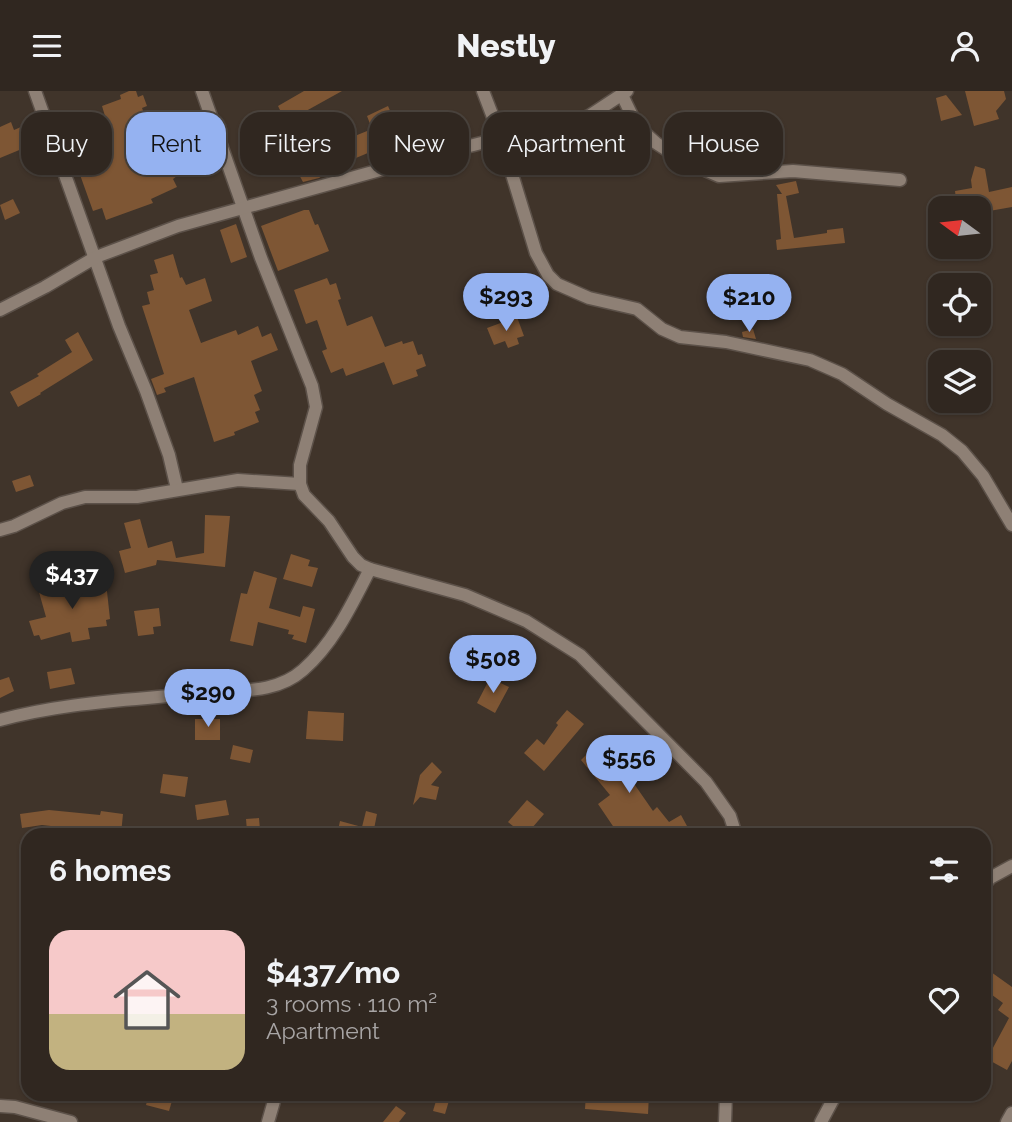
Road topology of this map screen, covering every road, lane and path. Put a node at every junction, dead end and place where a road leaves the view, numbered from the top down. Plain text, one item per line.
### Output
1 (35, 91) edge
2 (202, 91) edge
3 (483, 91) edge
4 (625, 93) edge
5 (491, 112) edge
6 (595, 112) edge
7 (483, 143) edge
8 (512, 175) edge
9 (901, 180) dead end
10 (245, 209) junction
11 (96, 257) junction
12 (0, 310) edge
13 (300, 484) junction
14 (177, 489) junction
15 (1012, 525) edge
16 (0, 530) edge
17 (370, 569) junction
18 (0, 720) edge
19 (734, 828) edge
20 (1012, 866) edge
21 (991, 877) edge
22 (274, 1101) edge
23 (726, 1101) edge
24 (832, 1101) edge
25 (0, 1106) edge
26 (1012, 1113) edge
27 (71, 1122) edge
28 (268, 1122) edge
29 (725, 1122) edge
30 (821, 1122) edge
31 (1007, 1122) edge

1 - 11 street
2 - 10 street
3 - 5 street
4 - 6 street
4 - 9 street
7 - 10 street
8 - 15 street
10 - 11 street
10 - 13 street
11 - 12 street
11 - 14 street
13 - 14 street
13 - 17 street
14 - 16 street
17 - 18 street
17 - 19 street
20 - 21 street
22 - 28 street
23 - 29 street
24 - 30 street
25 - 27 street
26 - 31 street

